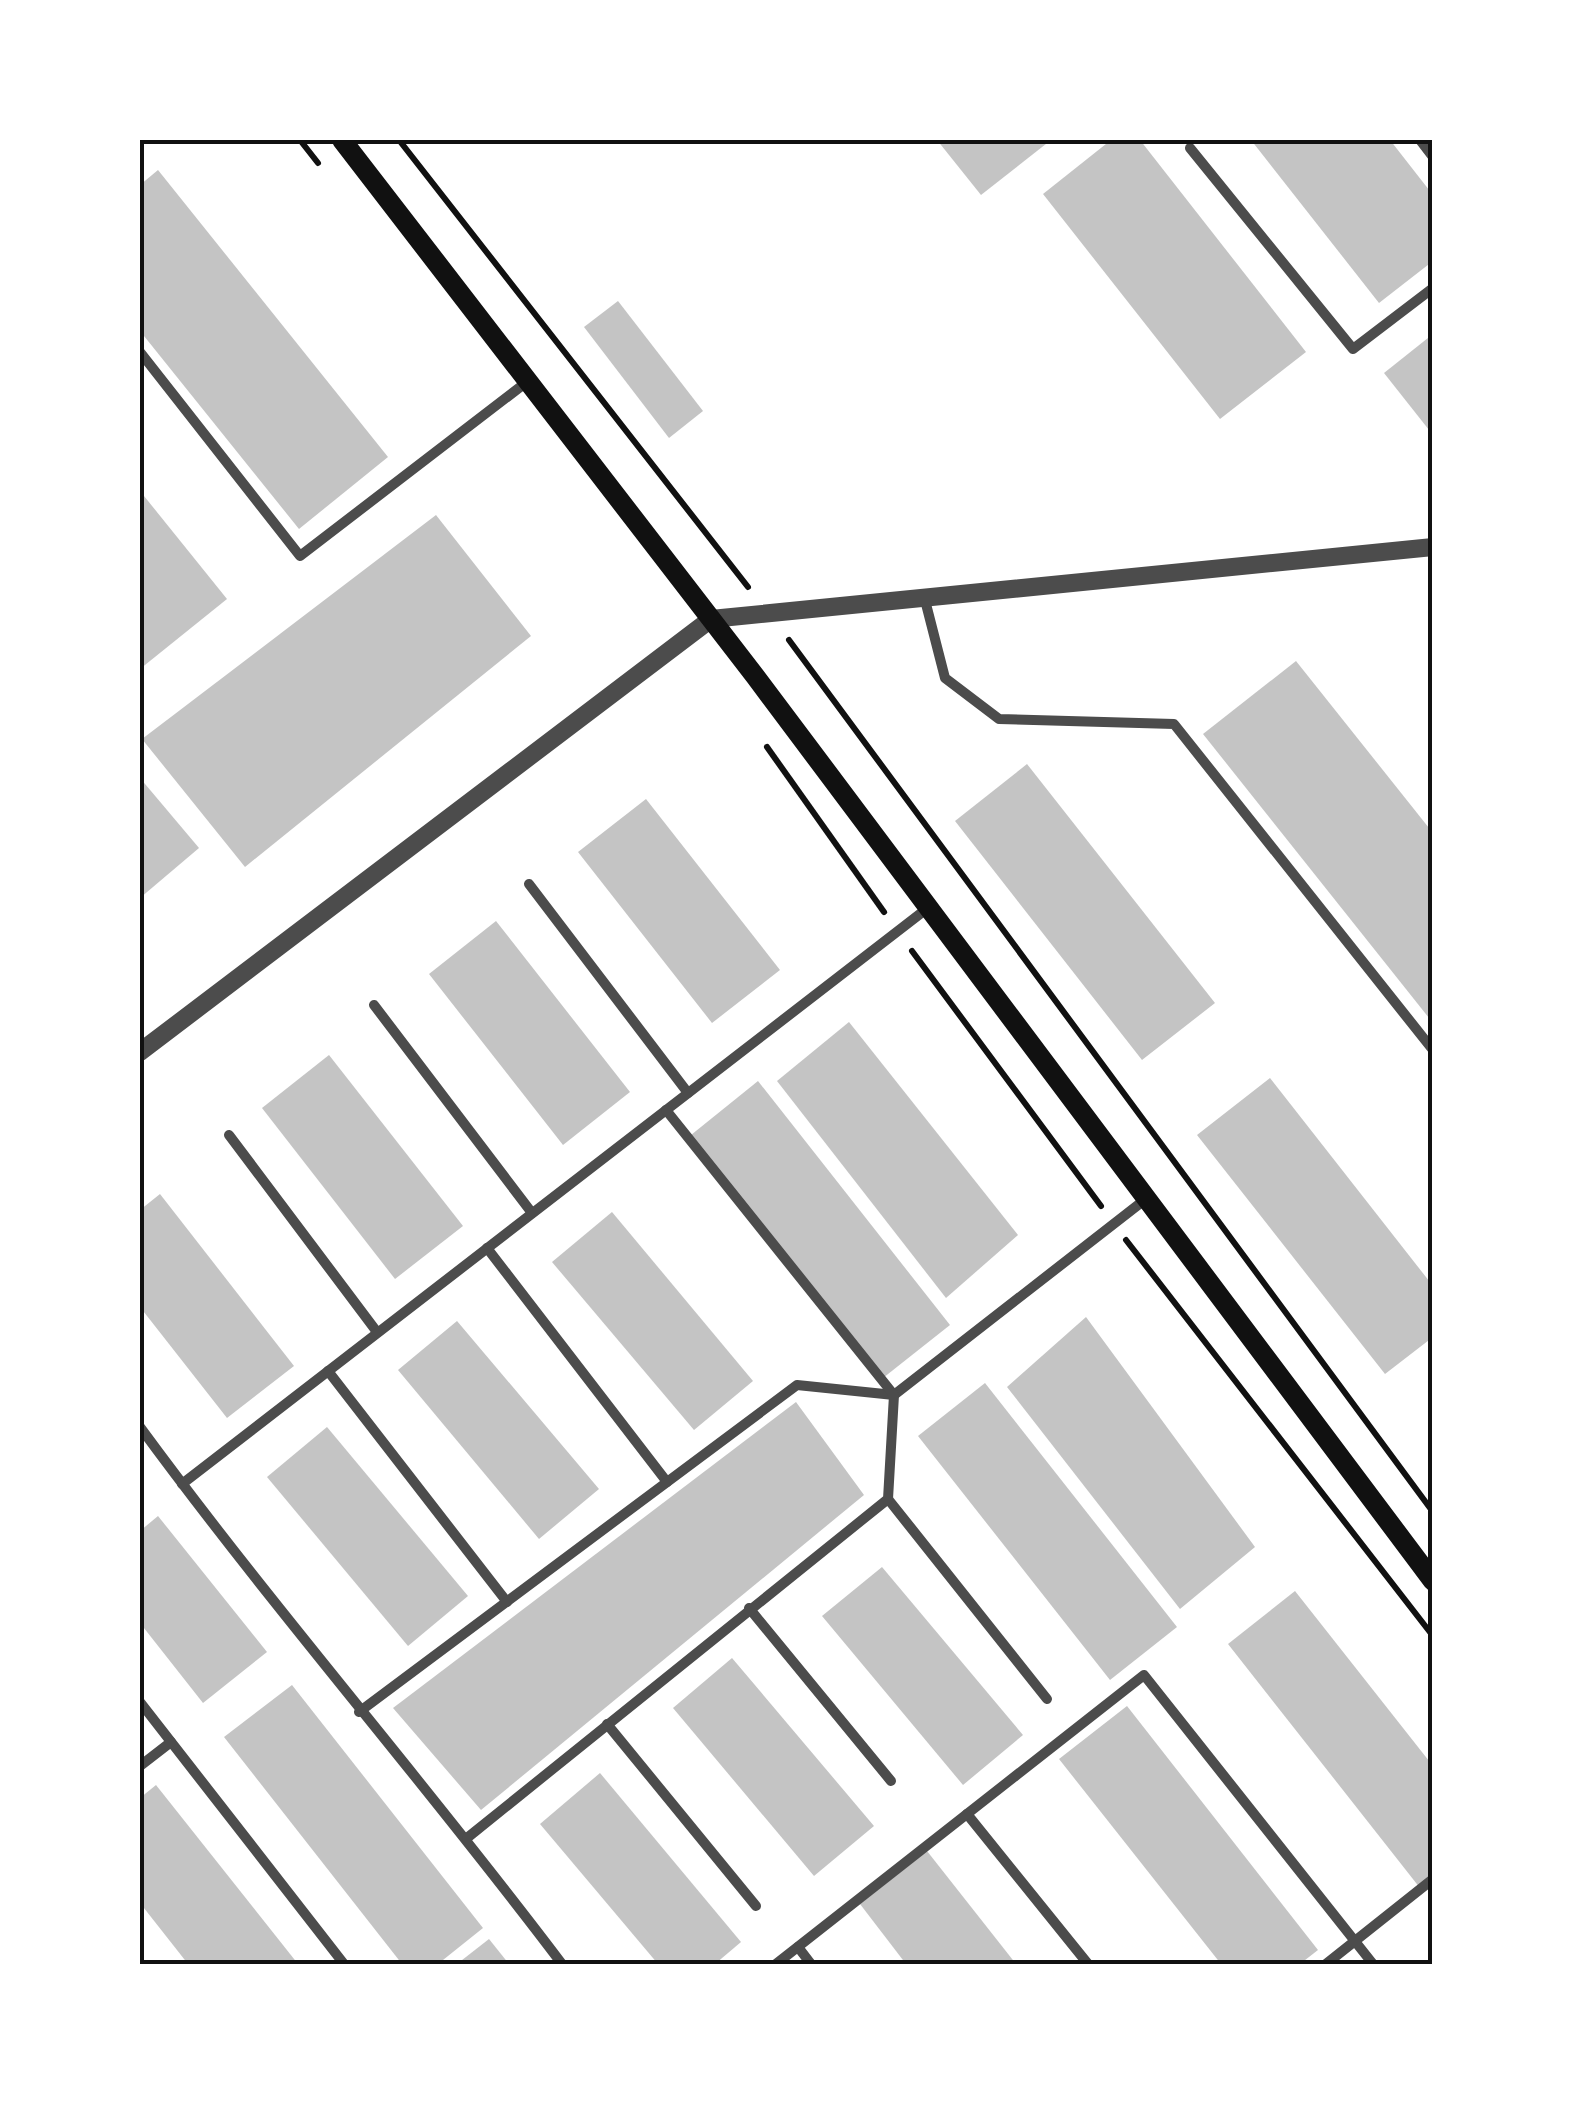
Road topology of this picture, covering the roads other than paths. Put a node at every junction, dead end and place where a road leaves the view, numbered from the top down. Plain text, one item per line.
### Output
1 (342, 140) edge
2 (1420, 140) edge
3 (1190, 148) dead end
4 (1433, 157) edge
5 (1433, 288) edge
6 (140, 352) edge
7 (528, 382) junction
8 (1433, 547) edge
9 (925, 600) junction
10 (711, 619) junction
11 (530, 884) dead end
12 (929, 907) junction
13 (374, 1005) dead end
14 (1433, 1050) edge
15 (140, 1052) edge
16 (688, 1092) junction
17 (666, 1110) junction
18 (229, 1135) dead end
19 (1147, 1198) junction
20 (532, 1212) junction
21 (487, 1248) junction
22 (377, 1332) junction
23 (328, 1370) junction
24 (894, 1395) junction
25 (140, 1427) edge
26 (667, 1482) junction
27 (182, 1484) junction
28 (888, 1499) junction
29 (1433, 1581) edge
30 (506, 1602) junction
31 (749, 1608) junction
32 (1047, 1699) dead end
33 (140, 1702) edge
34 (360, 1712) junction
35 (606, 1724) junction
36 (171, 1742) junction
37 (140, 1766) edge
38 (891, 1780) dead end
39 (967, 1814) junction
40 (466, 1838) junction
41 (1433, 1879) edge
42 (756, 1906) dead end
43 (1355, 1941) junction
44 (798, 1947) junction
45 (344, 1964) edge
46 (562, 1964) edge
47 (776, 1964) edge
48 (812, 1964) edge
49 (1088, 1964) edge
50 (1326, 1964) edge
51 (1373, 1964) edge

1 - 7 main road
2 - 4 street
3 - 5 street
6 - 7 street
7 - 10 main road
8 - 9 street
9 - 10 street
9 - 14 street
10 - 12 main road
10 - 15 street
11 - 16 street
12 - 16 street
12 - 19 main road
13 - 20 street
16 - 17 street
17 - 20 street
17 - 24 street
18 - 22 street
19 - 24 street
19 - 29 main road
20 - 21 street
21 - 22 street
21 - 26 street
22 - 23 street
23 - 27 street
23 - 30 street
24 - 26 street
24 - 28 street
25 - 27 street
26 - 30 street
27 - 34 street
28 - 31 street
28 - 32 street
30 - 34 street
31 - 35 street
31 - 38 street
33 - 36 street
34 - 40 street
35 - 40 street
35 - 42 street
36 - 37 street
36 - 45 street
39 - 43 street
39 - 44 street
39 - 49 street
40 - 46 street
41 - 43 street
43 - 50 street
43 - 51 street
44 - 47 street
44 - 48 street

